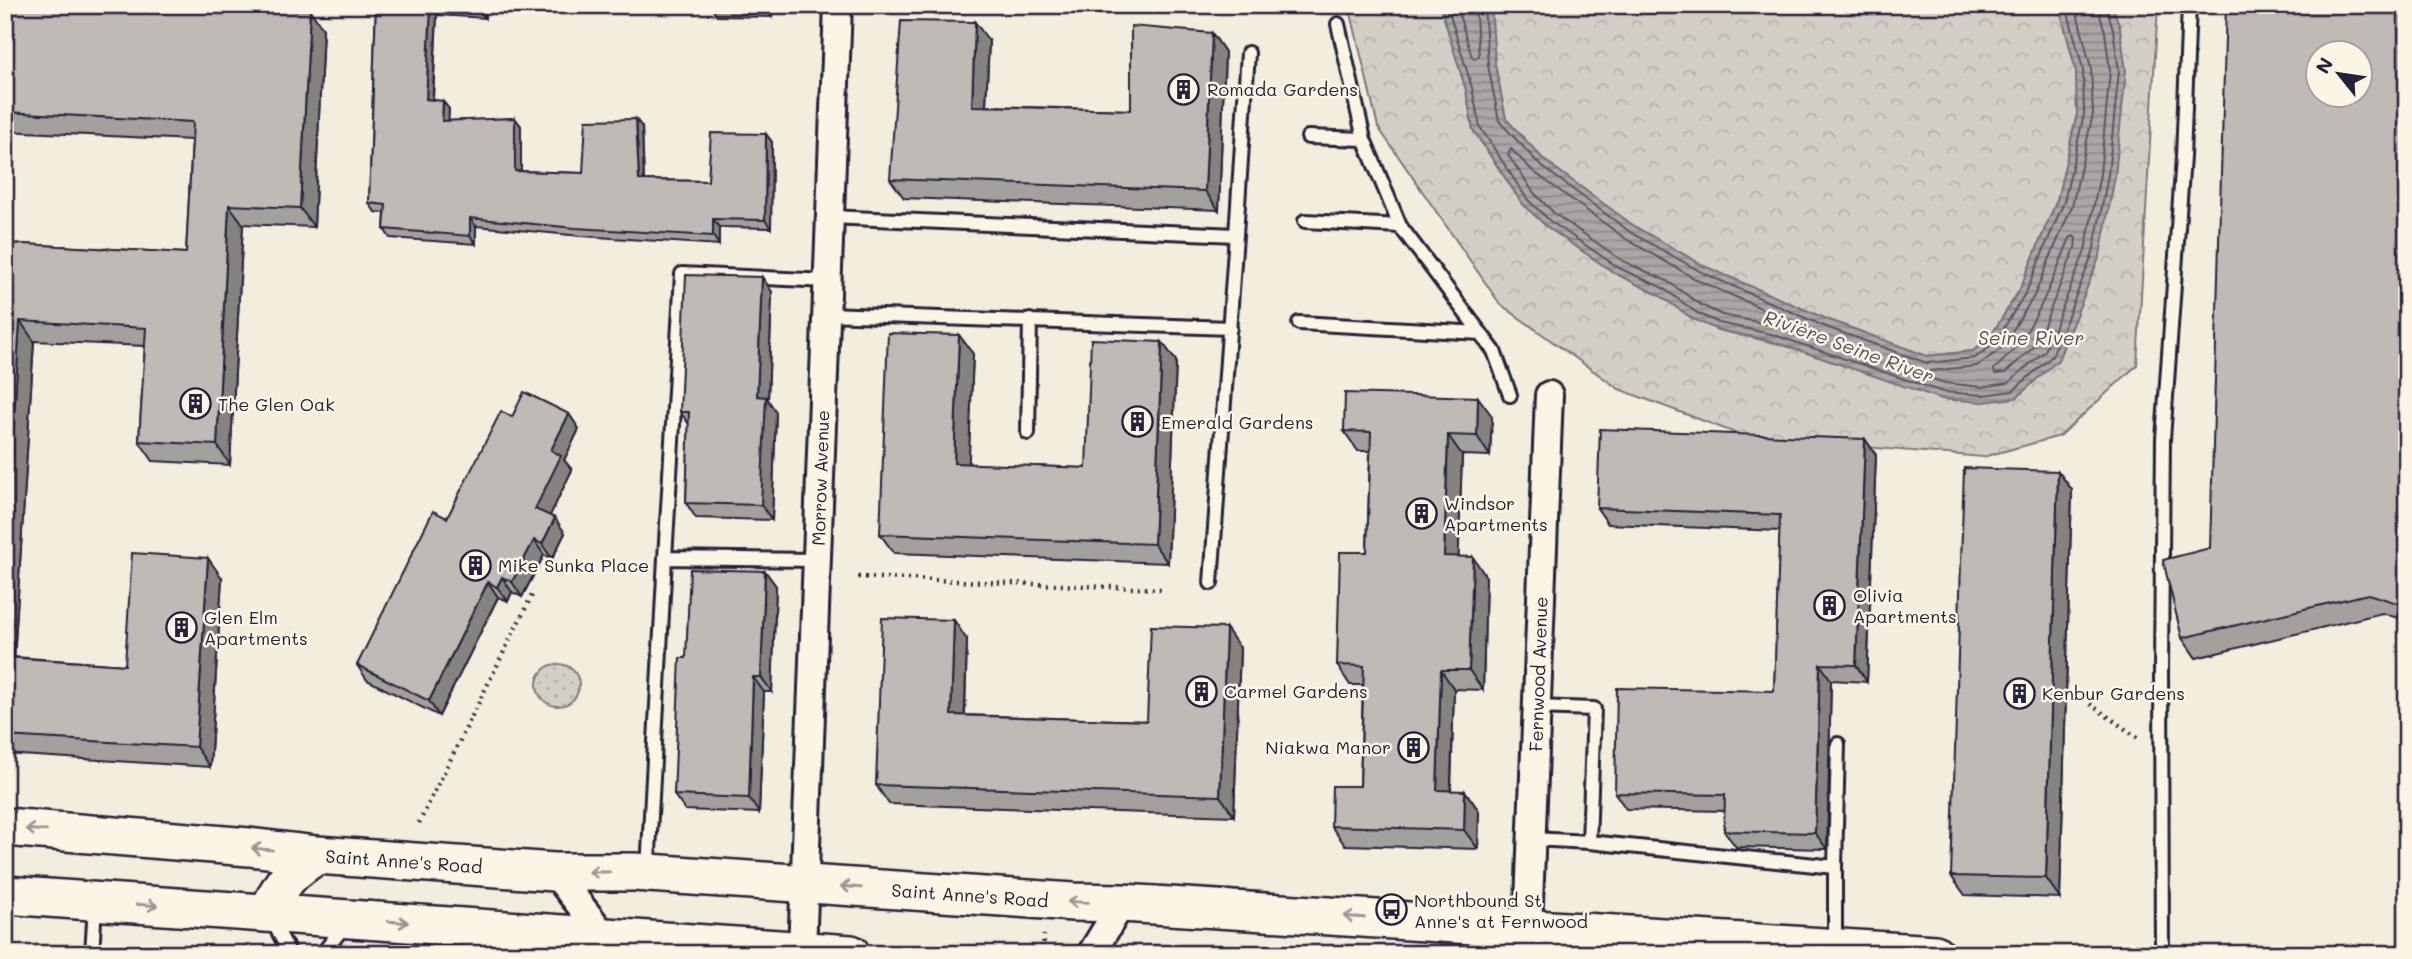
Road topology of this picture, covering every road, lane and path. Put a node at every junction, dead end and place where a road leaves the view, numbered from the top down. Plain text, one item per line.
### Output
1 (838, 5) edge
2 (2189, 5) edge
3 (1338, 24) dead end
4 (1248, 53) dead end
5 (1308, 137) dead end
6 (1364, 139) junction
7 (830, 217) junction
8 (1305, 221) dead end
9 (1400, 226) junction
10 (1236, 235) junction
11 (828, 281) junction
12 (826, 314) junction
13 (1030, 320) junction
14 (1299, 323) dead end
15 (1230, 328) junction
16 (1481, 333) junction
17 (1510, 395) dead end
18 (1549, 395) dead end
19 (1028, 433) dead end
20 (665, 558) junction
21 (817, 560) junction
22 (859, 577) dead end
23 (1210, 583) dead end
24 (1161, 589) dead end
25 (534, 591) dead end
26 (2090, 704) dead end
27 (1536, 707) junction
28 (2142, 741) dead end
29 (1838, 744) dead end
30 (419, 823) dead end
31 (5, 827) edge
32 (1532, 839) junction
33 (1589, 842) junction
34 (317, 855) junction
35 (1835, 867) junction
36 (554, 872) junction
37 (648, 874) junction
38 (804, 884) junction
39 (5, 895) edge
40 (95, 901) junction
41 (1122, 902) junction
42 (268, 913) junction
43 (350, 919) junction
44 (1528, 941) edge
45 (605, 945) edge
46 (1835, 947) junction
47 (802, 951) junction
48 (92, 954) edge
49 (290, 954) edge
50 (322, 954) edge
51 (851, 954) edge
52 (1091, 954) edge
53 (1935, 954) edge
54 (2162, 954) edge

1 - 7 street, Morrow Avenue
2 - 54 lane
3 - 6 lane
4 - 10 lane
5 - 6 lane
6 - 9 lane
7 - 10 lane
7 - 11 street, Morrow Avenue
8 - 9 lane
9 - 16 lane
10 - 15 lane
11 - 12 street, Morrow Avenue
11 - 20 lane
12 - 13 lane
12 - 21 street, Morrow Avenue
13 - 15 lane
13 - 19 lane
14 - 16 lane
15 - 23 lane
16 - 17 lane
18 - 27 street, Fernwood Avenue
20 - 21 lane
20 - 37 lane
21 - 38 street, Morrow Avenue
22 - 24 path
25 - 30 path
26 - 28 path
27 - 32 street, Fernwood Avenue
27 - 33 lane
29 - 35 lane
34 -> 31 main road, Saint Anne's Road
32 - 33 lane
32 - 44 street, Fernwood Avenue
33 - 35 lane
34 - 36 main road, Saint Anne's Road
34 - 42 main road
35 - 46 lane
37 -> 36 main road, Saint Anne's Road
36 - 45 street
37 - 38 main road, Saint Anne's Road
41 -> 38 main road, Saint Anne's Road
38 - 47 street, Morrow Avenue
39 - 40 main road
40 -> 42 main road
40 - 48 lane
44 -> 41 main road, Saint Anne's Road
41 - 52 street
42 - 43 main road
42 - 49 lane
43 -> 45 main road
43 - 50 lane
44 - 46 main road, Saint Anne's Road
45 - 47 main road
46 - 53 main road, Saint Anne's Road
47 - 51 main road

